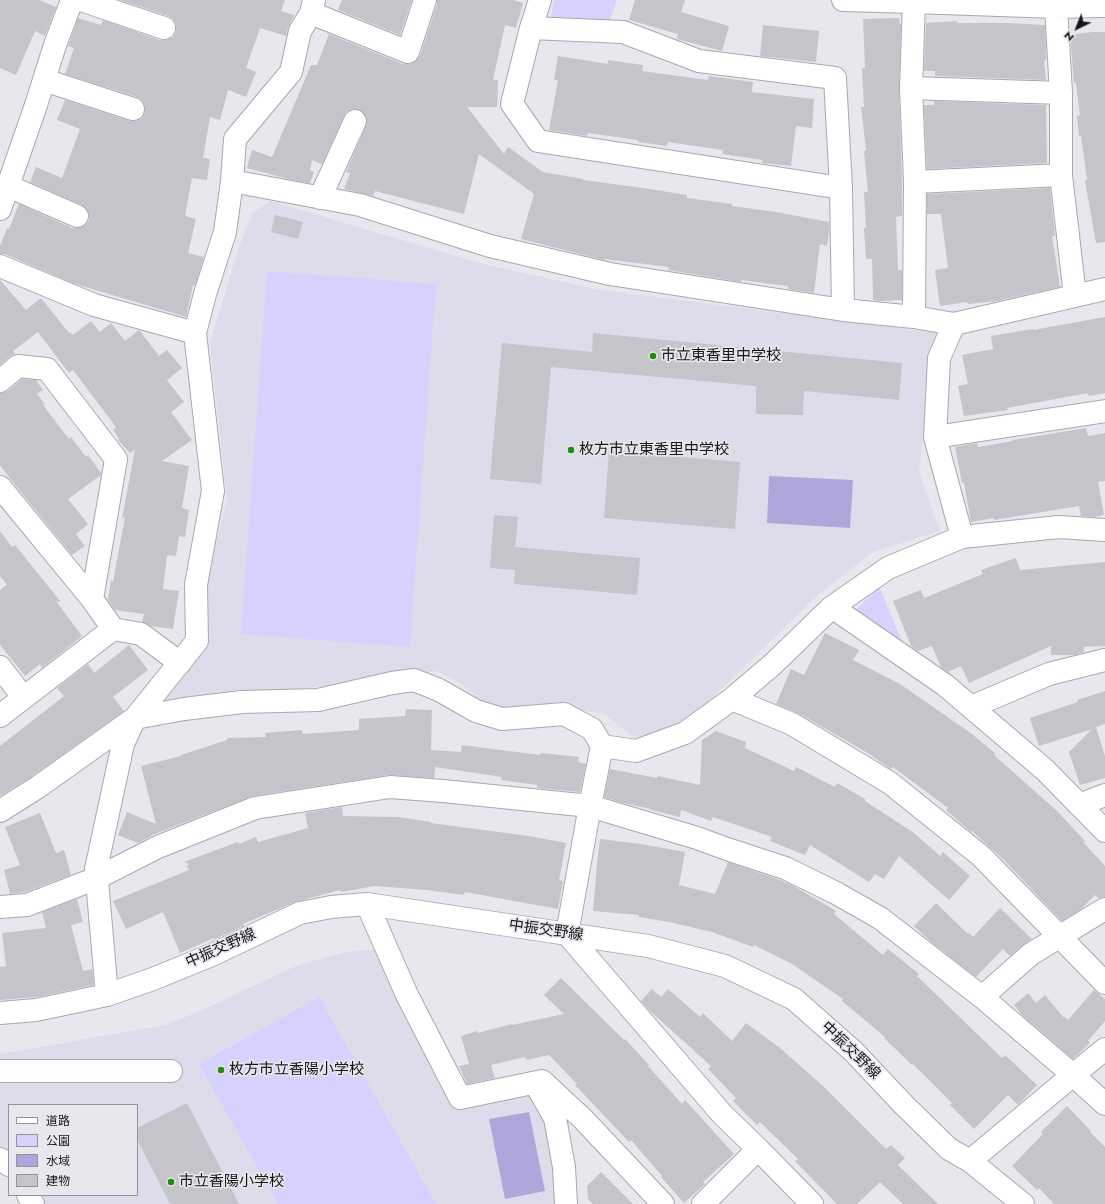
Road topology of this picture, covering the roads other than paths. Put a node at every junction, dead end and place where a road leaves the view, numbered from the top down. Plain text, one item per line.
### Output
1 (72, 0) edge
2 (81, 0) edge
3 (426, 0) edge
4 (540, 0) edge
5 (843, 0) edge
6 (914, 1) edge
7 (1055, 4) edge
8 (312, 6) edge
9 (1105, 6) edge
10 (164, 28) dead end
11 (531, 28) junction
12 (44, 80) junction
13 (911, 88) junction
14 (1060, 93) junction
15 (133, 109) dead end
16 (355, 121) dead end
17 (1061, 175) junction
18 (232, 181) junction
19 (915, 182) junction
20 (8, 186) junction
21 (842, 188) junction
22 (320, 198) junction
23 (0, 209) edge
24 (77, 216) dead end
25 (0, 266) edge
26 (1105, 289) edge
27 (1075, 296) junction
28 (843, 310) junction
29 (914, 317) junction
30 (954, 324) junction
31 (195, 333) junction
32 (0, 381) edge
33 (1105, 410) edge
34 (935, 437) junction
35 (0, 487) edge
36 (1105, 530) edge
37 (962, 537) junction
38 (92, 599) junction
39 (832, 607) junction
40 (113, 629) junction
41 (1105, 660) edge
42 (180, 663) junction
43 (0, 667) edge
44 (23, 697) junction
45 (732, 699) junction
46 (971, 707) junction
47 (0, 716) edge
48 (135, 718) junction
49 (602, 746) junction
50 (1105, 795) edge
51 (1079, 805) junction
52 (590, 806) junction
53 (0, 811) edge
54 (1105, 831) edge
55 (97, 878) junction
56 (367, 904) junction
57 (0, 908) edge
58 (1105, 909) edge
59 (567, 934) junction
60 (1060, 937) junction
61 (1105, 983) edge
62 (107, 995) junction
63 (982, 997) junction
64 (0, 1013) edge
65 (1105, 1049) edge
66 (0, 1071) edge
67 (171, 1071) dead end
68 (1073, 1075) junction
69 (535, 1083) junction
70 (1105, 1104) edge
71 (758, 1149) junction
72 (970, 1161) junction
73 (566, 1204) edge
74 (663, 1204) edge
75 (703, 1204) edge
76 (812, 1204) edge
77 (1023, 1204) edge

1 - 12 street
2 - 10 street
3 - 8 street
4 - 11 street
5 - 6 street
6 - 7 street
6 - 13 street
7 - 9 street
7 - 14 street
8 - 18 street
11 - 21 street
11 - 21 street
12 - 15 street
12 - 20 street
13 - 14 street
13 - 19 street
14 - 17 street
16 - 22 street
17 - 19 street
17 - 27 street
18 - 22 street
18 - 31 street
19 - 29 street
20 - 23 street
20 - 24 street
21 - 28 street
22 - 28 street
25 - 31 street
26 - 27 street
27 - 30 street
28 - 29 street
29 - 30 street
30 - 34 street
31 - 42 street
32 - 38 street
33 - 34 street
34 - 37 street
35 - 38 street
36 - 37 street
37 - 39 street
38 - 40 street
39 - 45 street
39 - 46 street
40 - 42 street
40 - 44 street
41 - 46 street
42 - 48 street
43 - 44 street
44 - 47 street
45 - 49 street
45 - 60 street
46 - 51 street
48 - 49 street
48 - 53 street
48 - 55 street
49 - 52 street
50 - 51 street
51 - 54 street
52 - 55 street
52 - 59 street
52 - 63 street
55 - 57 street
55 - 62 street
56 - 59 street, 中振交野線
56 - 62 street, 中振交野線
56 - 69 street
58 - 60 street
59 - 71 street
59 - 72 street, 中振交野線
60 - 61 street
60 - 63 street
62 - 64 street, 中振交野線
63 - 68 street
65 - 68 street
66 - 67 street
68 - 70 street
68 - 72 street
69 - 73 street
69 - 74 street
71 - 75 street
71 - 76 street
72 - 77 street, 中振交野線

